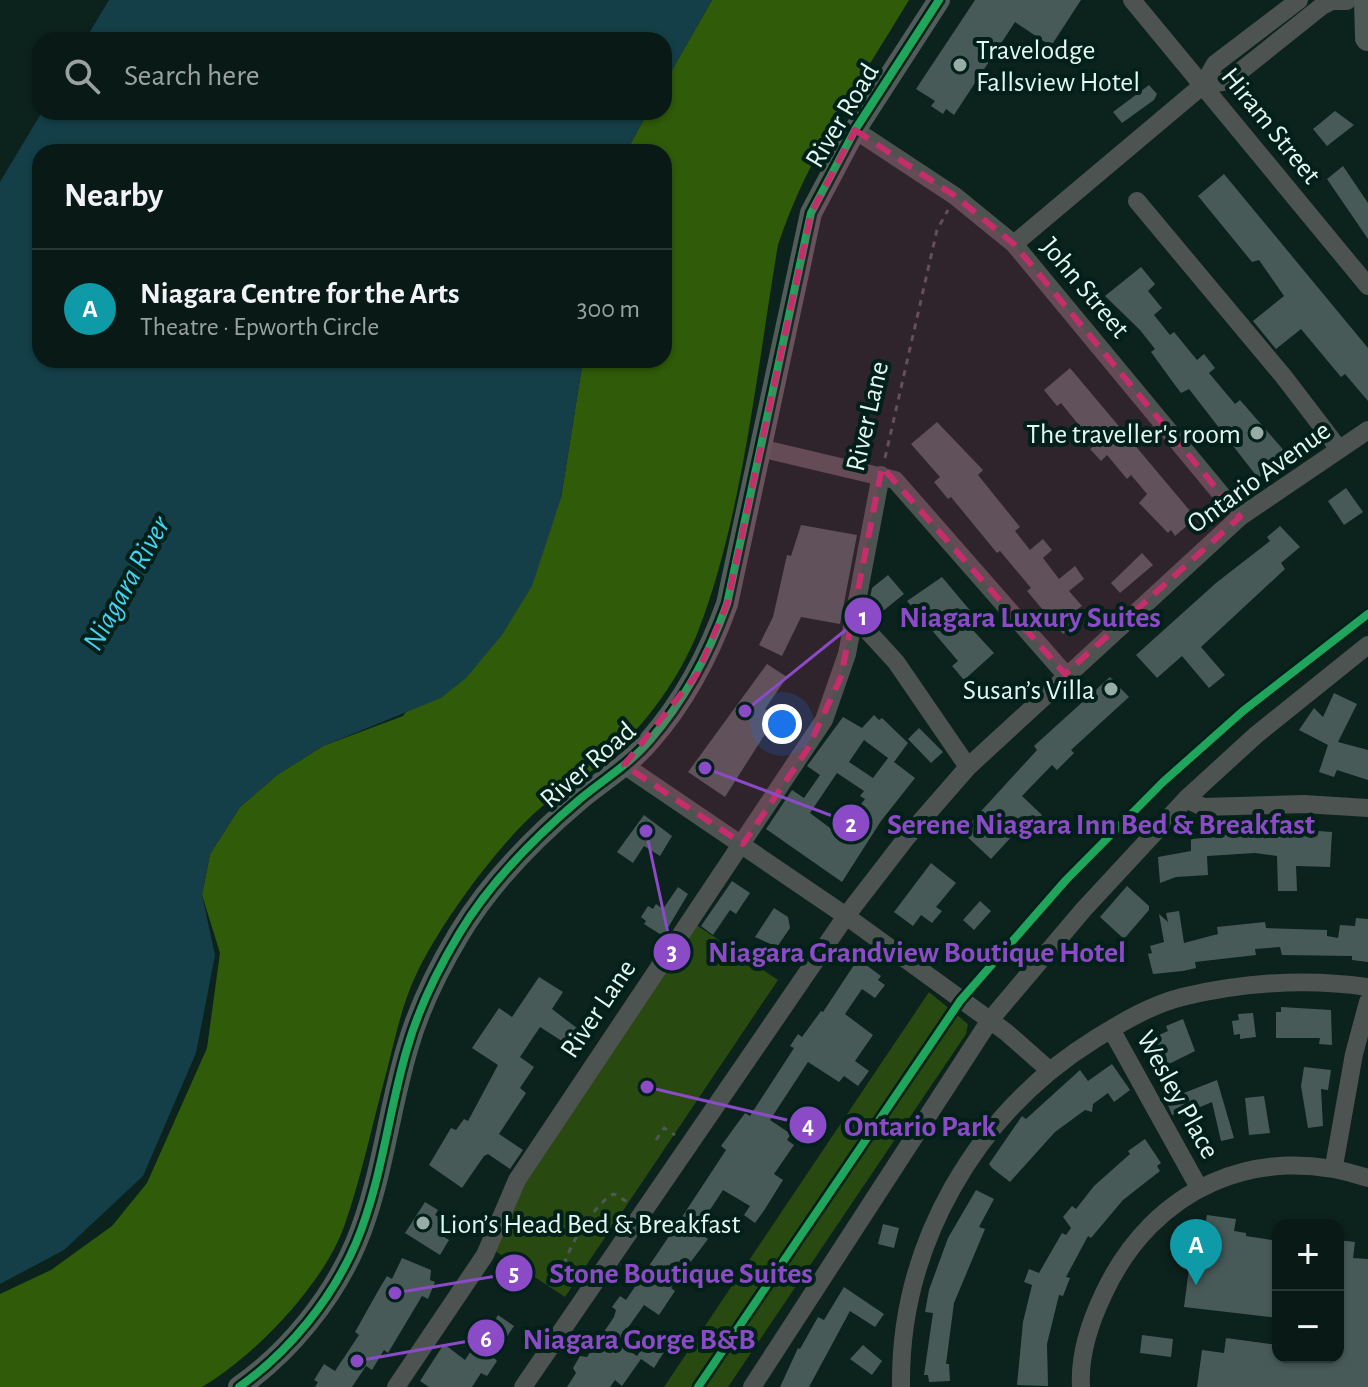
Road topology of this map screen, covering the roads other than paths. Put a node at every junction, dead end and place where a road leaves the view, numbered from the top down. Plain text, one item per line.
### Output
1 (939, 0) edge
2 (1132, 0) edge
3 (1299, 0) edge
4 (1362, 16) edge
5 (1203, 85) junction
6 (855, 130) junction
7 (1137, 201) dead end
8 (1014, 244) junction
9 (1368, 286) edge
10 (1368, 430) edge
11 (760, 448) junction
12 (1339, 449) junction
13 (881, 475) junction
14 (1240, 517) junction
15 (853, 615) junction
16 (1364, 651) edge
17 (1065, 674) junction
18 (624, 765) junction
19 (968, 767) junction
20 (1186, 799) junction
21 (1368, 808) edge
22 (743, 844) junction
23 (846, 916) junction
24 (1368, 987) edge
25 (1368, 1002) edge
26 (990, 1020) junction
27 (1111, 1029) junction
28 (1048, 1069) junction
29 (1334, 1166) junction
30 (1368, 1178) edge
31 (1198, 1186) junction
32 (239, 1387) edge
33 (396, 1387) edge
34 (523, 1387) edge
35 (752, 1387) edge
36 (901, 1387) edge
37 (1081, 1387) edge

1 - 6 main road, River Road
2 - 5 street, Hiram Street
3 - 5 street
4 - 5 street
5 - 8 street
5 - 9 street, Hiram Street
6 - 8 street, John Street
6 - 11 main road, River Road
7 - 12 street
8 - 14 street, John Street
10 - 12 street, Ontario Avenue
11 - 13 street
11 - 18 main road, River Road
12 - 14 street, Ontario Avenue
13 - 15 street, River Lane
13 - 17 street
14 - 17 street, Ontario Avenue
15 - 19 street
15 - 22 street, River Lane
16 - 20 street
17 - 19 street, Ontario Avenue
18 - 22 street
18 - 32 main road, River Road
19 - 23 street, Ontario Avenue
20 - 21 street
20 - 26 street
22 - 23 street
22 - 33 street, River Lane
23 - 26 street
23 - 34 street, Ontario Avenue
24 - 27 street
25 - 29 street
26 - 28 street
26 - 35 street
27 - 28 street
27 - 31 street, Wesley Place
28 - 36 street
29 - 30 street
29 - 31 street
31 - 37 street

